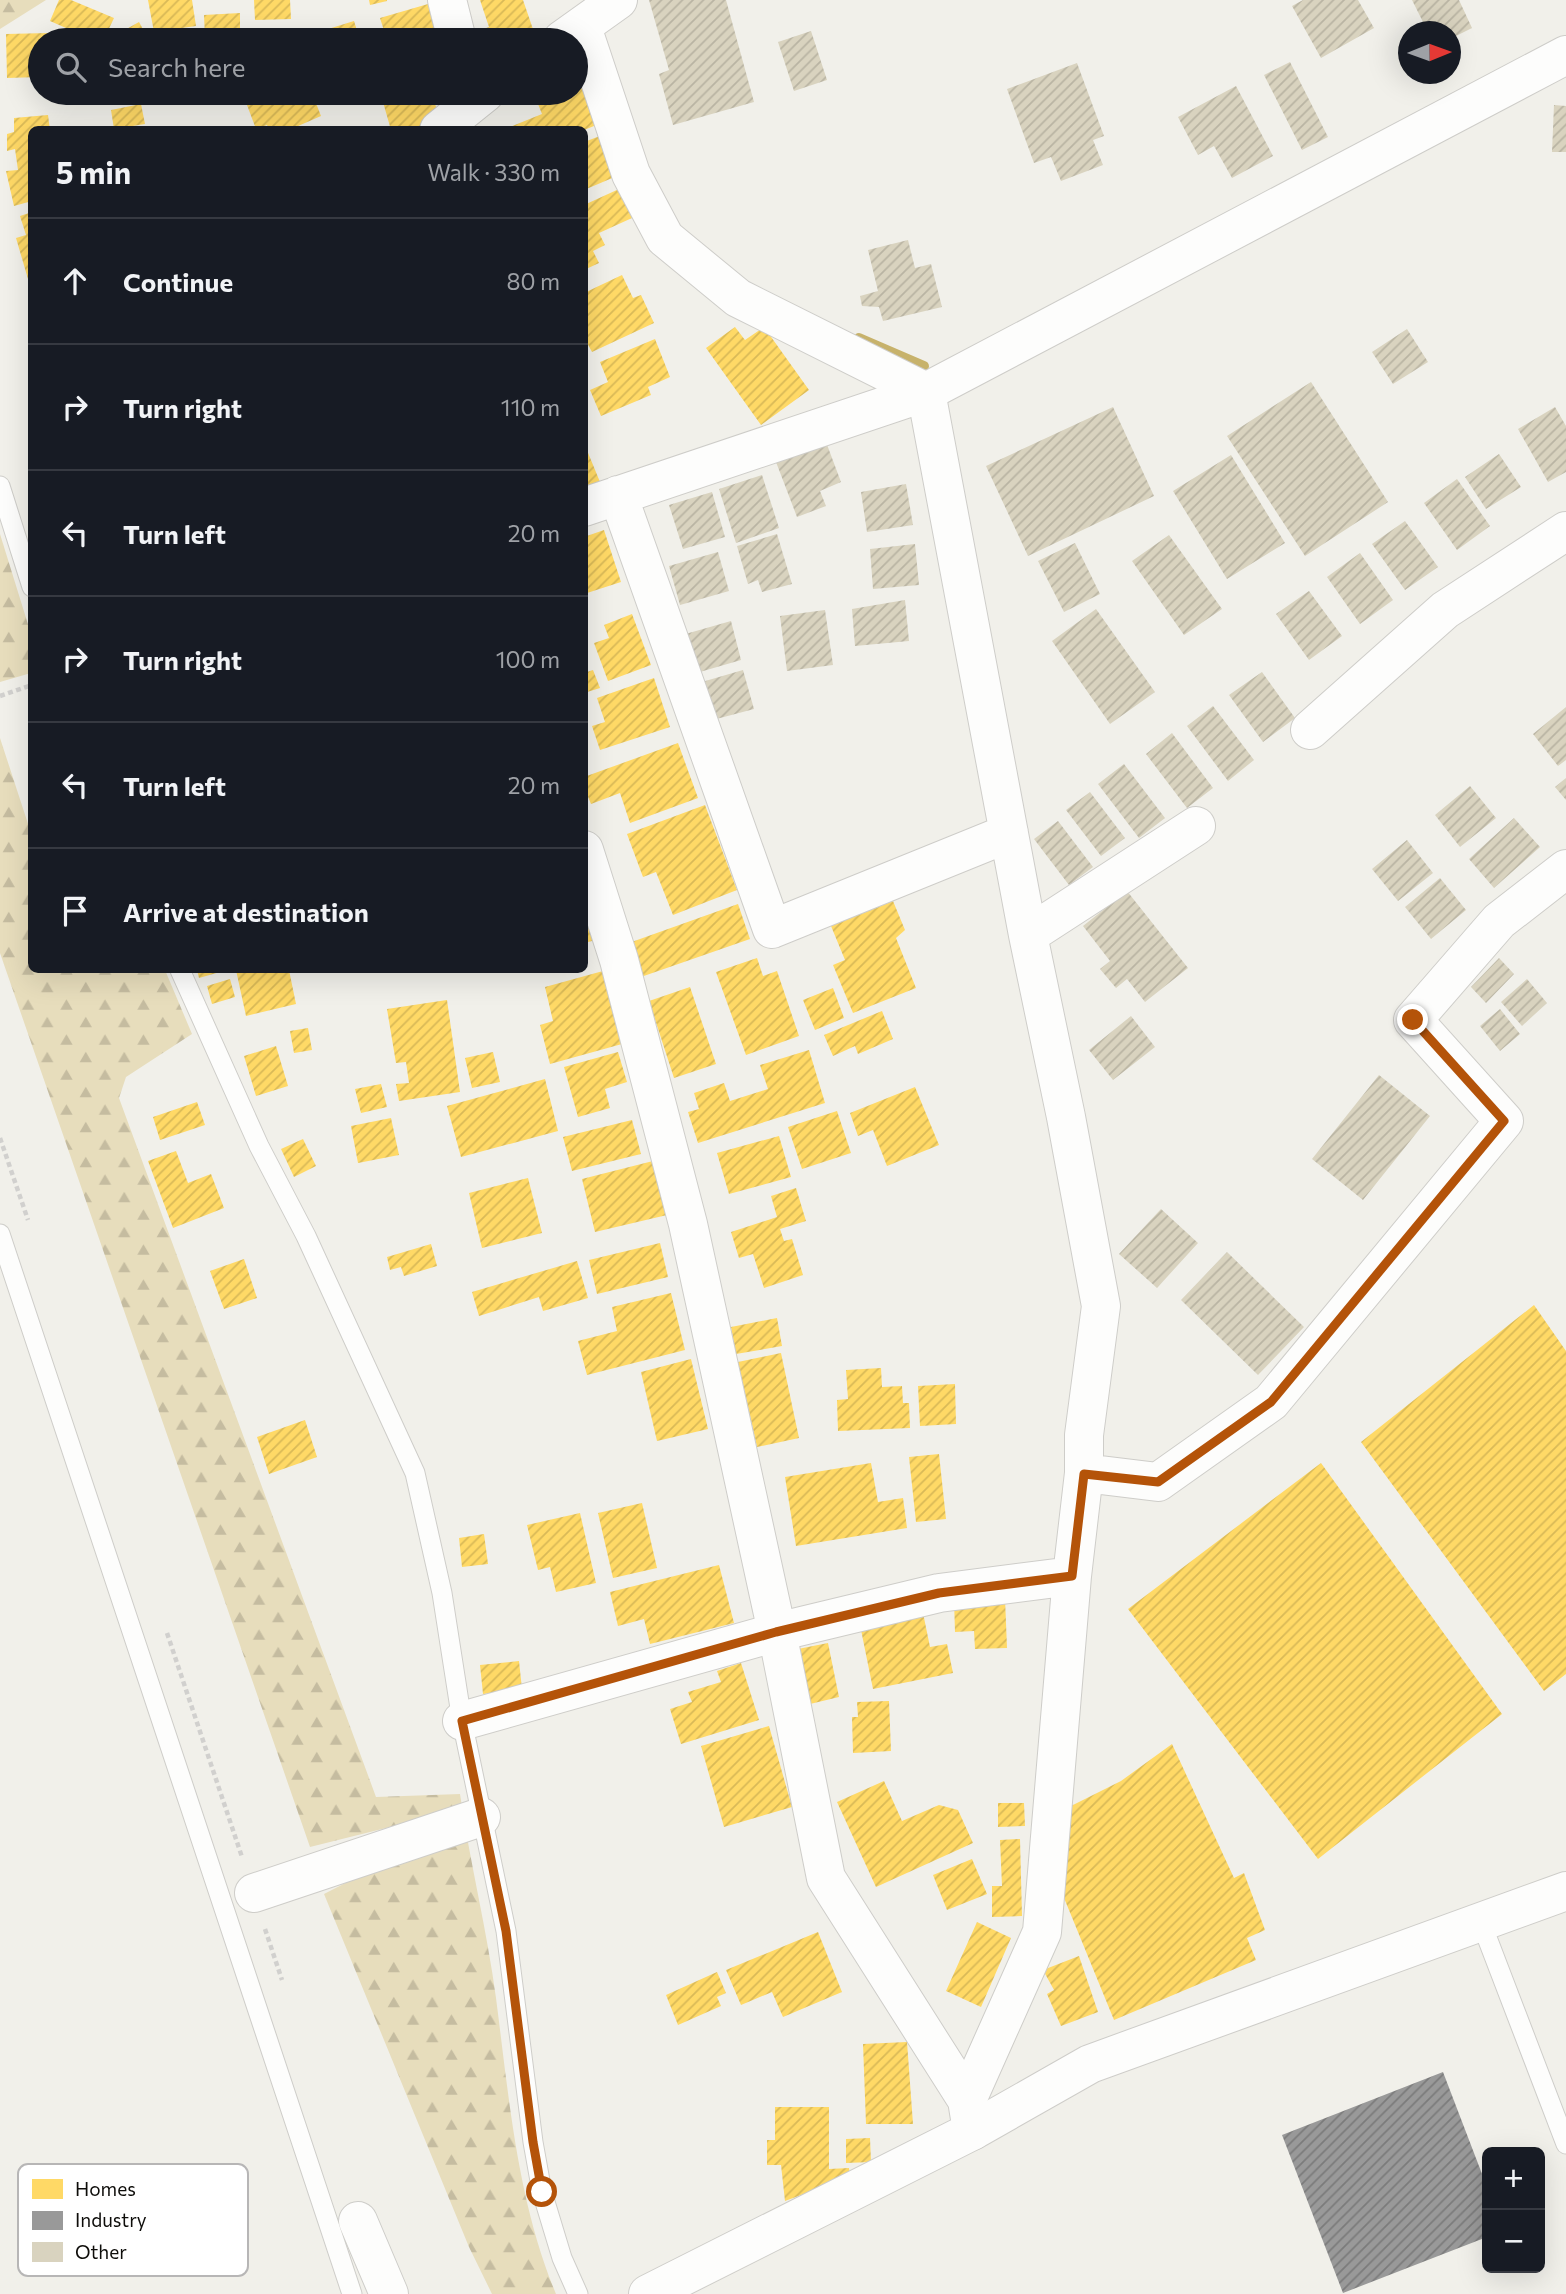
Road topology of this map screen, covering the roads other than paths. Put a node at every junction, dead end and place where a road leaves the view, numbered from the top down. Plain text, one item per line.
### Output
1 (447, 0) edge
2 (618, 0) edge
3 (454, 28) edge
4 (579, 28) edge
5 (1566, 55) edge
6 (588, 71) edge
7 (465, 105) edge
8 (443, 126) edge
9 (926, 392) junction
10 (0, 485) edge
11 (601, 501) edge
12 (1566, 531) edge
13 (28, 574) edge
14 (1310, 730) dead end
15 (1196, 826) dead end
16 (1009, 833) junction
17 (588, 863) edge
18 (1566, 869) edge
19 (1028, 935) junction
20 (181, 973) edge
21 (0, 1234) edge
22 (1084, 1474) junction
23 (1072, 1576) junction
24 (776, 1632) junction
25 (462, 1721) junction
26 (481, 1817) junction
27 (1566, 1891) edge
28 (254, 1893) dead end
29 (1481, 1922) junction
30 (970, 2116) junction
31 (1566, 2144) edge
32 (359, 2221) dead end
33 (352, 2294) edge
34 (389, 2294) edge
35 (578, 2294) edge
36 (648, 2294) edge

1 - 3 street
2 - 4 street
5 - 9 street
6 - 9 street
7 - 8 street
9 - 11 street
9 - 16 street
10 - 13 lane
11 - 16 street
12 - 14 street
15 - 19 street
16 - 19 street
17 - 24 street
18 - 22 street
19 - 22 street
20 - 25 lane
21 - 33 lane
22 - 23 street
23 - 24 street
23 - 30 street
24 - 25 street
24 - 30 street
25 - 26 lane
26 - 28 street
26 - 35 lane
27 - 29 street
29 - 30 street
29 - 31 lane
30 - 36 street
32 - 34 street

